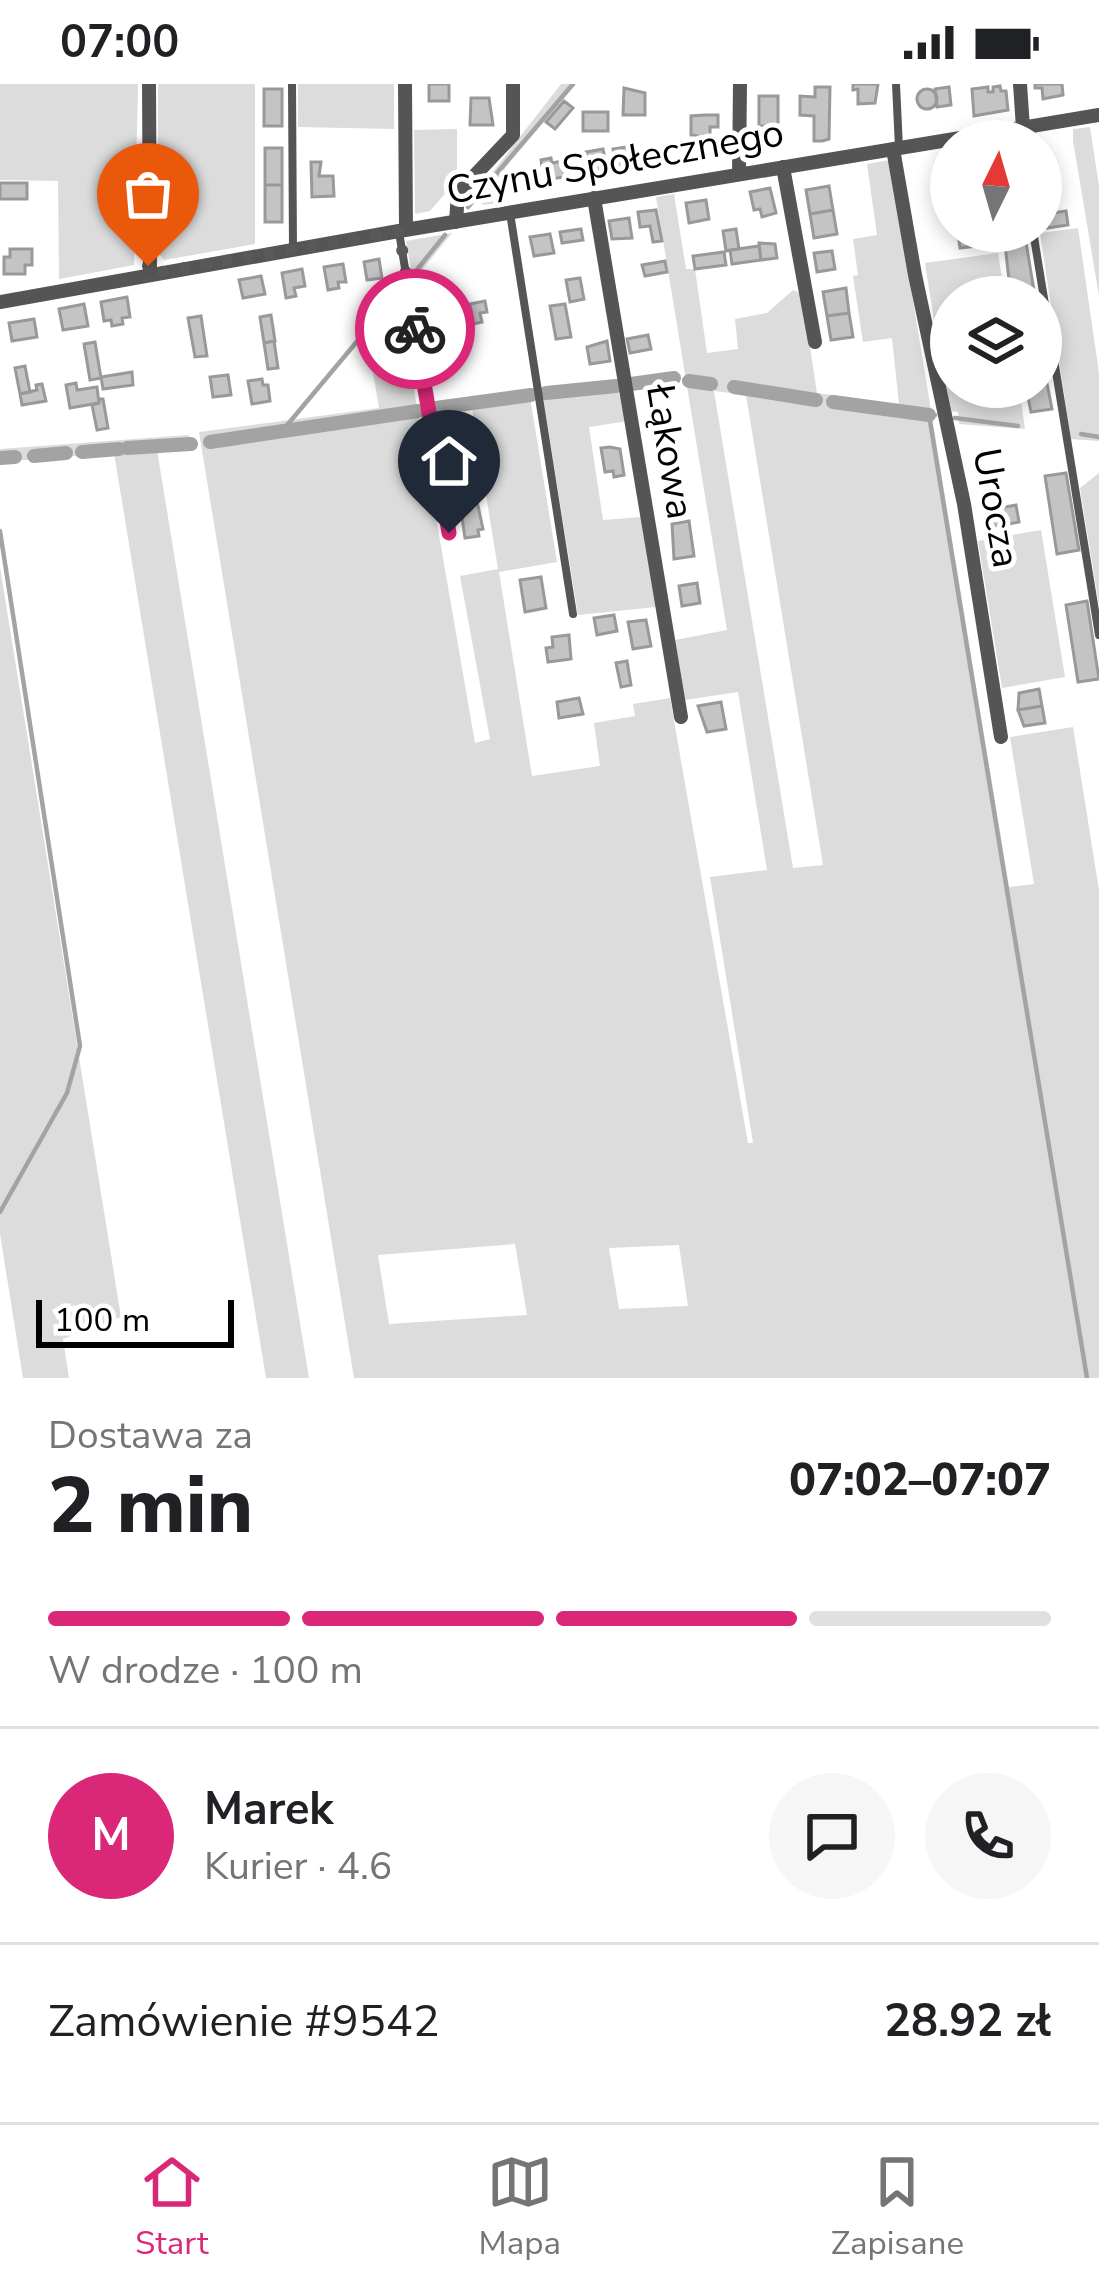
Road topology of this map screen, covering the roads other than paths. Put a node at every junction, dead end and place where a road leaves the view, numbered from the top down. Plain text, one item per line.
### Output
1 (149, 84) edge
2 (292, 84) edge
3 (405, 84) edge
4 (512, 84) edge
5 (740, 84) edge
6 (896, 84) edge
7 (1020, 84) edge
8 (1099, 115) edge
9 (1019, 120) edge
10 (1062, 123) edge
11 (930, 144) edge
12 (896, 149) junction
13 (783, 167) junction
14 (739, 175) junction
15 (594, 198) junction
16 (510, 213) junction
17 (456, 223) junction
18 (402, 231) junction
19 (293, 249) junction
20 (1037, 252) edge
21 (150, 274) junction
22 (0, 302) edge
23 (815, 342) dead end
24 (449, 533) dead end
25 (573, 614) dead end
26 (1099, 635) edge
27 (681, 716) dead end
28 (1001, 737) dead end

1 - 21 street
2 - 19 lane
3 - 18 street
4 - 17 street
5 - 14 street
6 - 12 lane
7 - 9 street
8 - 10 street, Czynu Społecznego
11 - 12 street, Czynu Społecznego
12 - 13 street, Czynu Społecznego
12 - 28 street, Urocza
13 - 14 street, Czynu Społecznego
13 - 23 street
14 - 15 street, Czynu Społecznego
15 - 16 street, Czynu Społecznego
15 - 27 street, Łąkowa
16 - 17 street, Czynu Społecznego
16 - 25 lane
17 - 18 street, Czynu Społecznego
18 - 19 street, Czynu Społecznego
18 - 24 lane
19 - 21 street, Czynu Społecznego
20 - 26 lane
21 - 22 street, Czynu Społecznego

